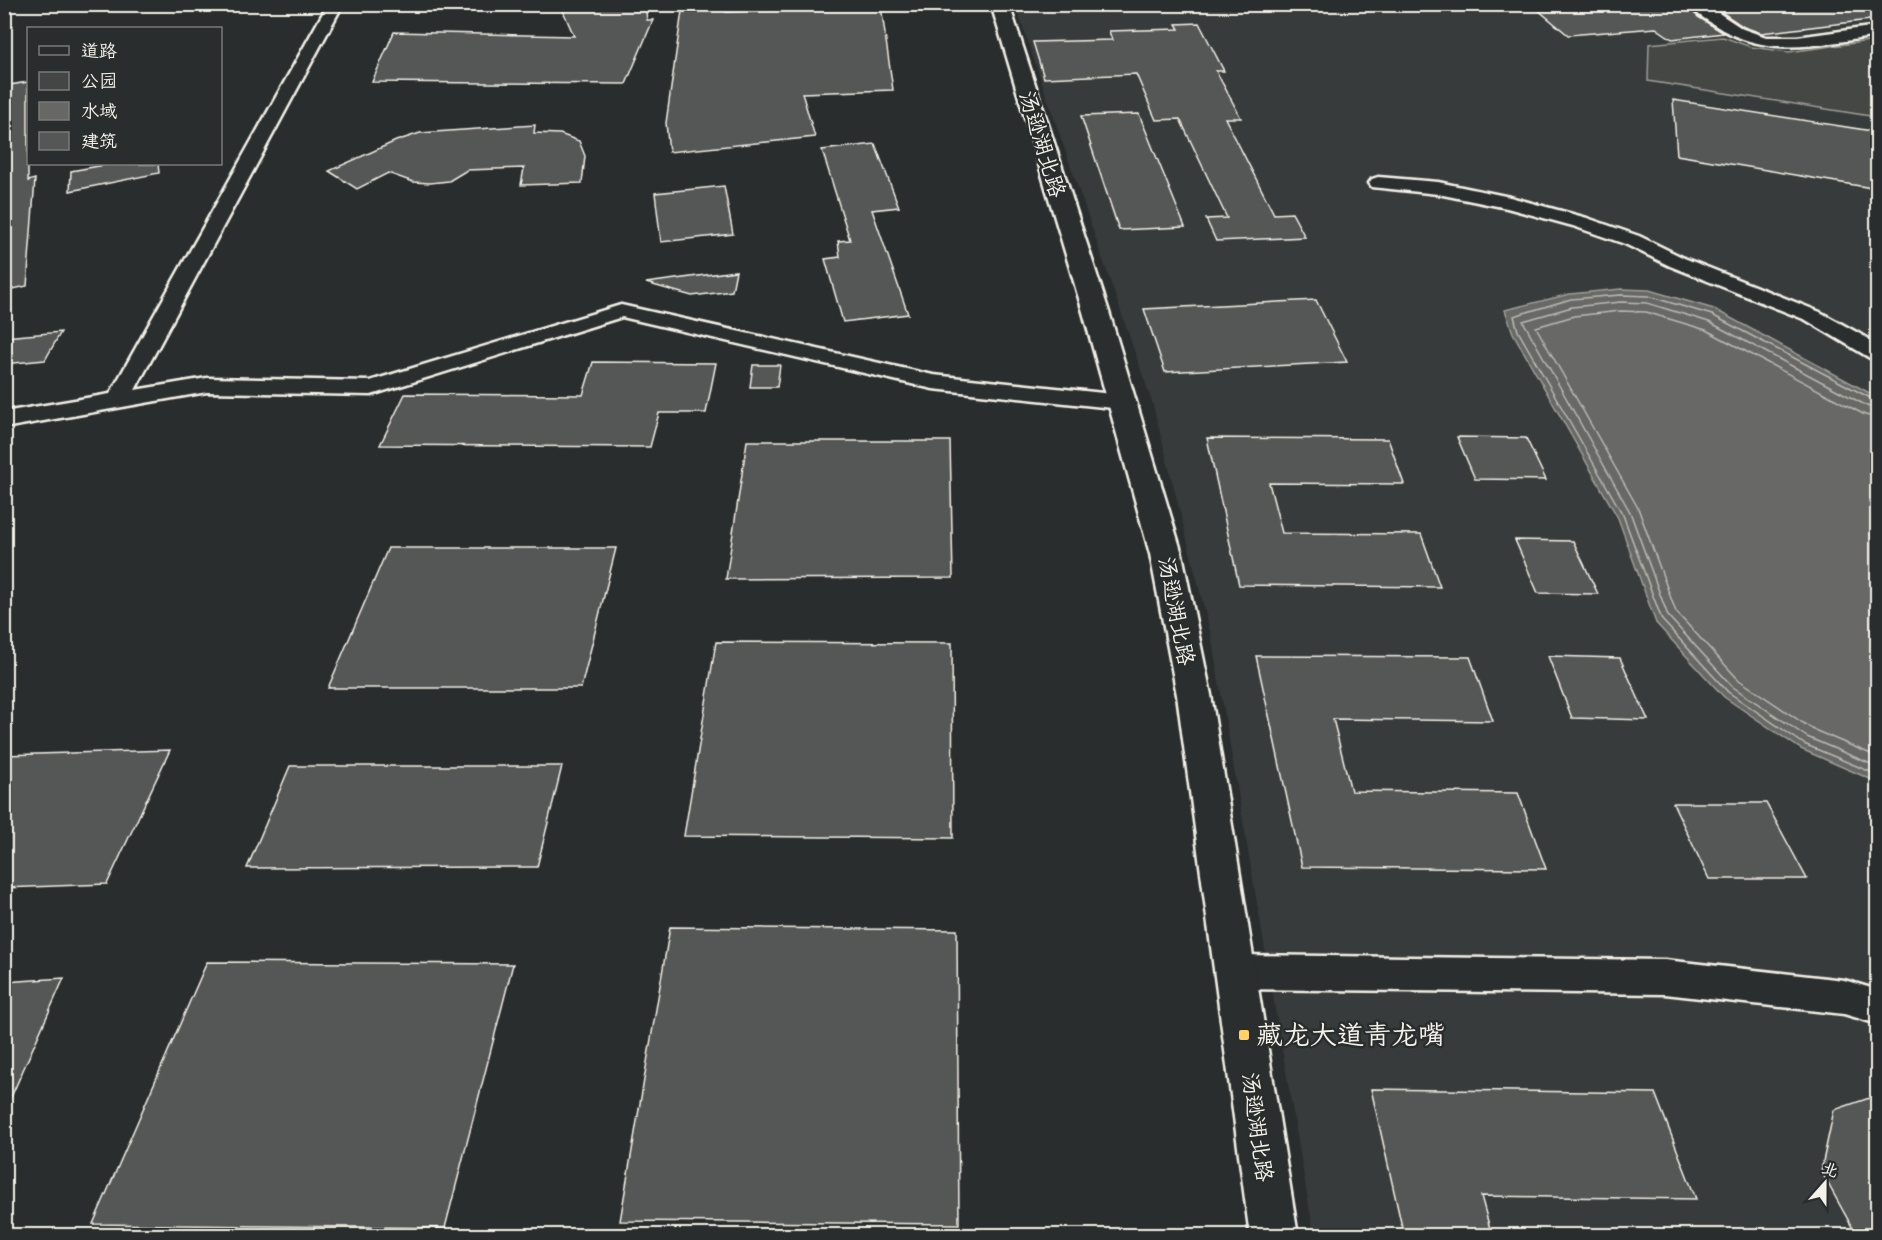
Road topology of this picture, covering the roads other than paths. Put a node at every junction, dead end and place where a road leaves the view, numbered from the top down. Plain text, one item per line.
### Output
1 (336, 4) edge
2 (1000, 4) edge
3 (1694, 4) edge
4 (1878, 31) edge
5 (1378, 183) dead end
6 (1878, 353) edge
7 (118, 400) junction
8 (1122, 402) junction
9 (4, 420) edge
10 (1235, 972) junction
11 (1878, 1007) edge
12 (1274, 1236) edge

1 - 7 street
2 - 8 main road, 汤逊湖北路
3 - 4 street
5 - 6 street
7 - 8 street
7 - 9 street
8 - 10 main road, 汤逊湖北路
10 - 11 street
10 - 12 main road, 汤逊湖北路

